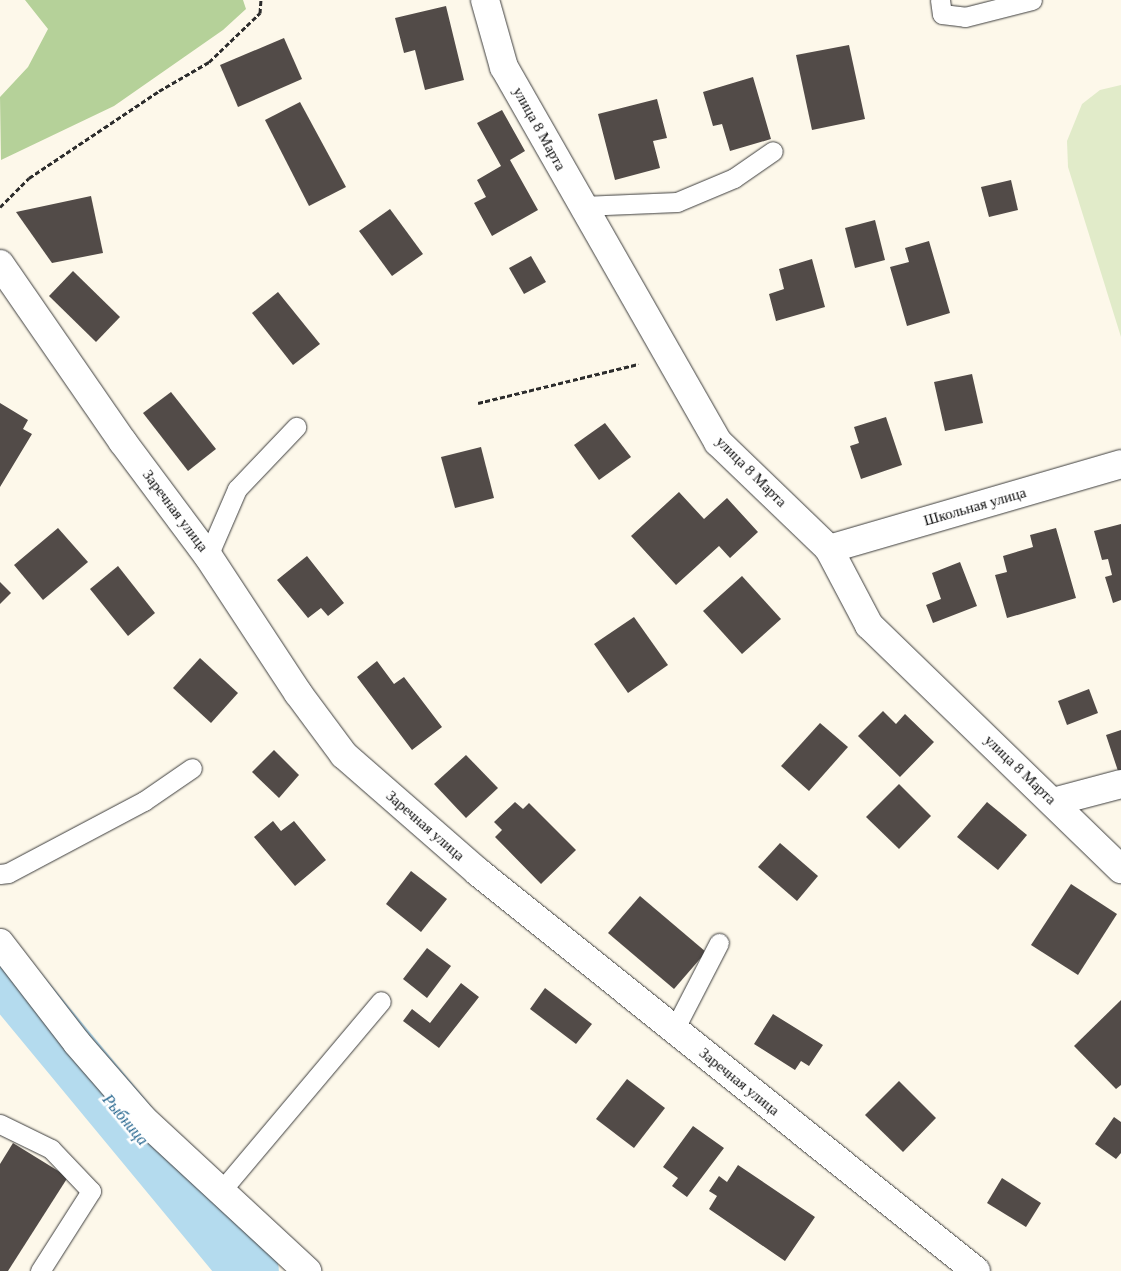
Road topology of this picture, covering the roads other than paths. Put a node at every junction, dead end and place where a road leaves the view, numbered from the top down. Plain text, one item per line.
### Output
1 (485, 0) edge
2 (940, 0) edge
3 (1032, 0) edge
4 (773, 151) dead end
5 (582, 206) junction
6 (0, 264) edge
7 (296, 428) dead end
8 (1121, 464) edge
9 (830, 549) junction
10 (208, 556) junction
11 (192, 768) dead end
12 (1121, 784) edge
13 (1053, 802) junction
14 (1121, 869) edge
15 (0, 874) edge
16 (0, 943) edge
17 (719, 943) dead end
18 (381, 1001) dead end
19 (674, 1030) junction
20 (0, 1124) edge
21 (221, 1191) junction
22 (40, 1271) edge
23 (307, 1271) edge
24 (976, 1271) edge

1 - 5 street, улица 8 Марта
2 - 3 lane
4 - 5 lane
5 - 9 street, улица 8 Марта
6 - 10 street, Заречная улица
7 - 10 lane
8 - 9 street, Школьная улица
9 - 13 street, улица 8 Марта
10 - 19 street, Заречная улица
11 - 15 lane
12 - 13 street
13 - 14 street, улица 8 Марта
16 - 21 street
17 - 19 lane
18 - 21 lane
19 - 24 street, Заречная улица
20 - 22 lane
21 - 23 street

